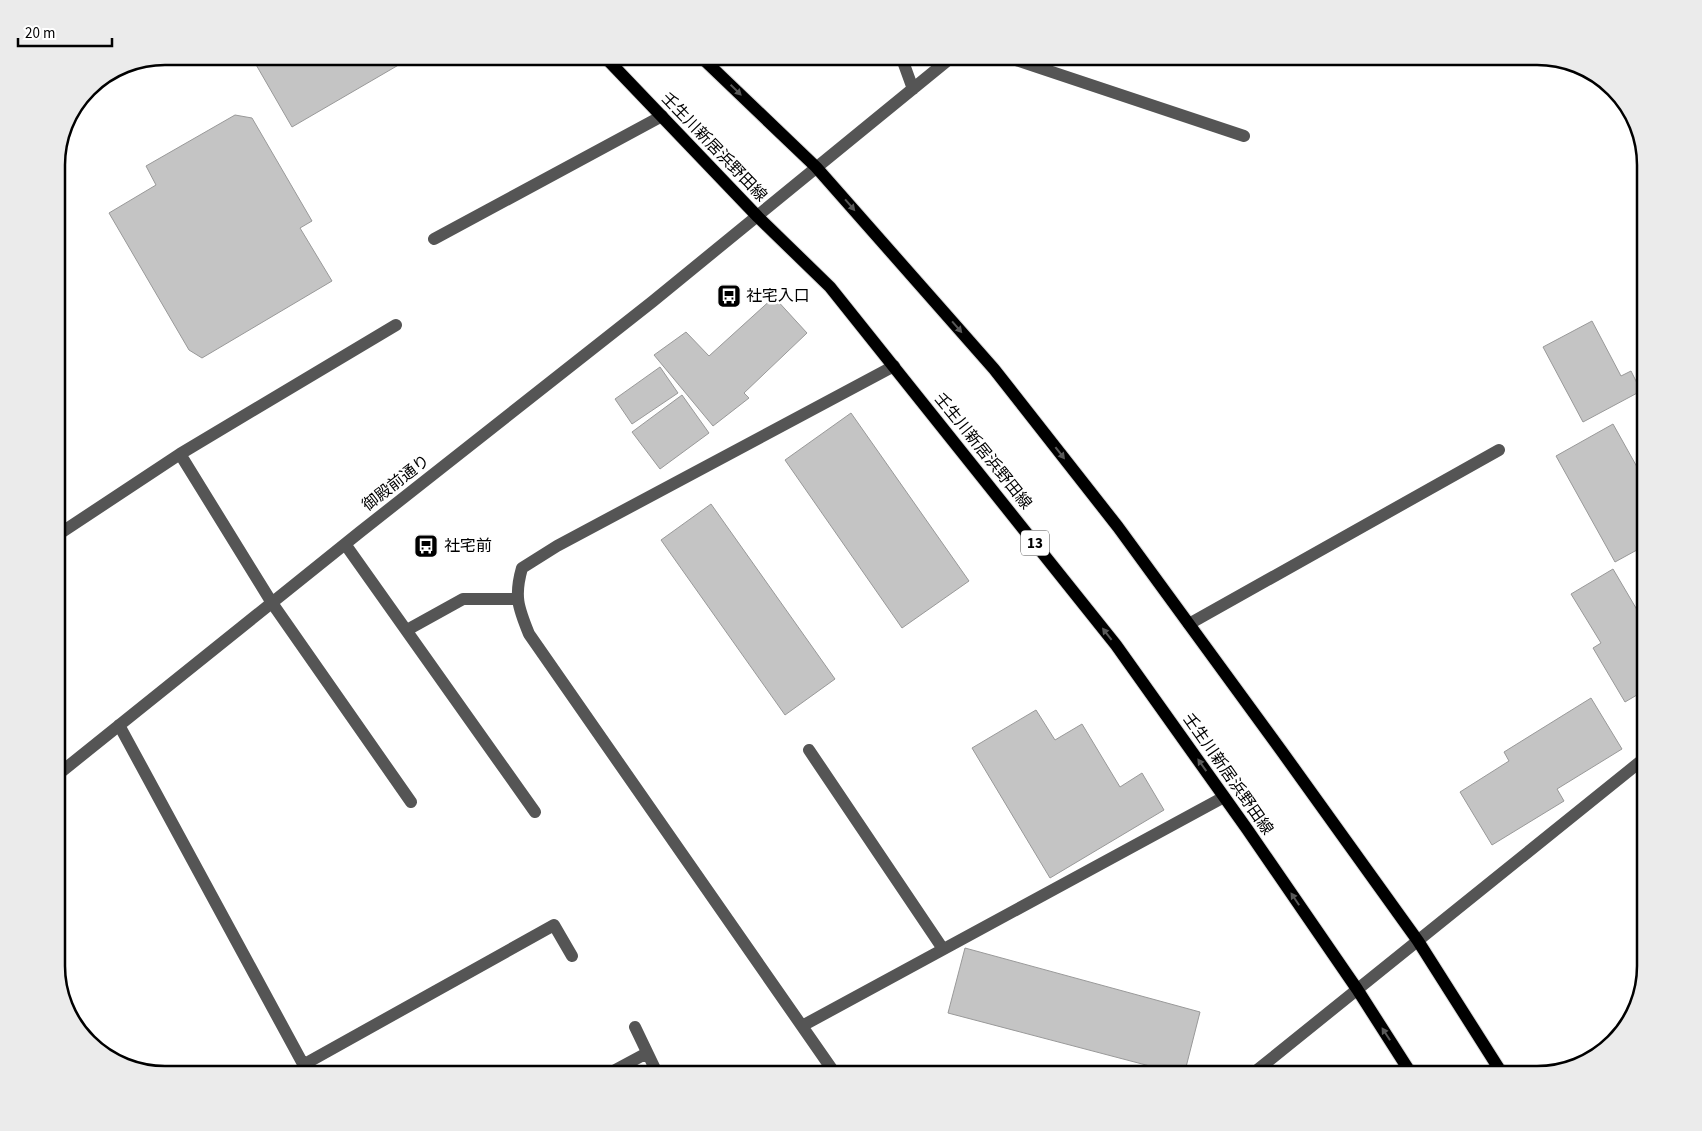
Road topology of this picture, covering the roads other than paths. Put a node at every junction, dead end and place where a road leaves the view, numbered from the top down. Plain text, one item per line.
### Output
1 (613, 65) edge
2 (709, 65) edge
3 (905, 65) edge
4 (942, 65) edge
5 (1031, 65) edge
6 (913, 89) junction
7 (662, 116) junction
8 (1244, 136) dead end
9 (816, 167) junction
10 (758, 217) junction
11 (434, 239) dead end
12 (396, 325) dead end
13 (894, 366) junction
14 (1499, 450) dead end
15 (180, 454) junction
16 (65, 530) edge
17 (346, 544) junction
18 (518, 599) junction
19 (272, 603) junction
20 (1189, 624) junction
21 (407, 630) junction
22 (119, 725) junction
23 (809, 750) dead end
24 (1637, 764) edge
25 (65, 769) edge
26 (1224, 797) junction
27 (411, 802) dead end
28 (535, 812) dead end
29 (1418, 941) junction
30 (943, 949) junction
31 (572, 956) dead end
32 (1357, 989) junction
33 (802, 1026) junction
34 (635, 1027) dead end
35 (648, 1053) junction
36 (304, 1066) edge
37 (313, 1066) edge
38 (623, 1066) edge
39 (654, 1066) edge
40 (830, 1066) edge
41 (1262, 1066) edge
42 (1406, 1066) edge
43 (1497, 1066) edge

1 - 7 main road, 壬生川新居浜野田線 / 13
2 -> 9 main road
3 - 6 street
4 - 6 street, 御殿前通り
5 - 8 street
6 - 9 street, 御殿前通り
7 - 10 main road, 壬生川新居浜野田線 / 13
7 - 11 street
9 - 10 street, 御殿前通り
9 -> 20 main road
10 - 13 main road, 壬生川新居浜野田線 / 13
10 - 17 street, 御殿前通り
12 - 15 street
13 - 18 street
26 -> 13 main road, 壬生川新居浜野田線 / 13
14 - 20 street
15 - 16 street
15 - 19 street
17 - 19 street, 御殿前通り
17 - 21 street
18 - 21 street
18 - 33 street
19 - 22 street, 御殿前通り
19 - 27 street
20 - 29 main road
21 - 28 street
22 - 25 street, 御殿前通り
22 - 36 street
23 - 30 street
24 - 29 street
26 - 30 street
32 -> 26 main road, 壬生川新居浜野田線 / 13
29 - 32 street
29 - 43 main road
30 - 33 street
31 - 37 street
32 - 41 street
42 -> 32 main road, 壬生川新居浜野田線 / 13
33 - 40 street
34 - 35 street
35 - 38 street
35 - 39 street

